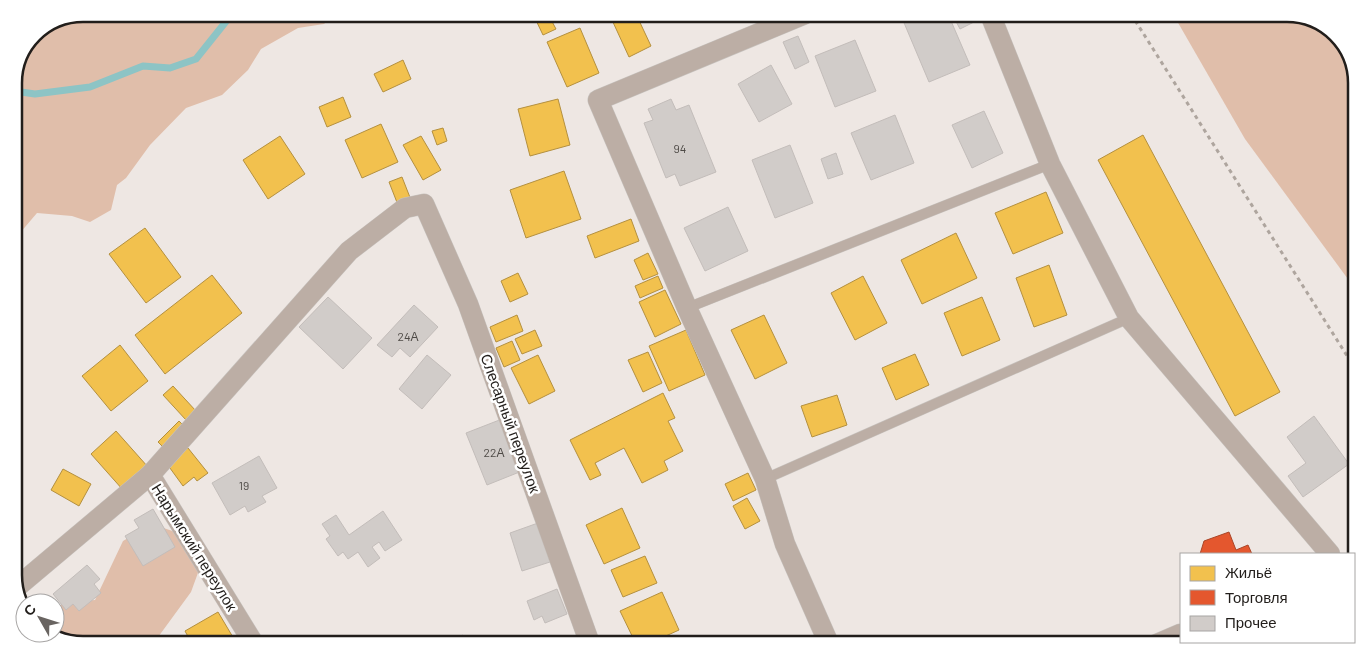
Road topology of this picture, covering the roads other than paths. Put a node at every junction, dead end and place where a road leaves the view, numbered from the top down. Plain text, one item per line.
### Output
1 (786, 22) edge
2 (993, 22) edge
3 (1050, 164) junction
4 (687, 308) junction
5 (1130, 318) junction
6 (150, 475) junction
7 (765, 480) junction
8 (1329, 553) edge
9 (23, 582) edge
10 (1180, 630) edge
11 (249, 636) edge
12 (587, 636) edge
13 (825, 636) edge
14 (1163, 636) edge

1 - 4 street
2 - 3 street
3 - 4 lane
3 - 5 street
4 - 7 street
5 - 7 lane
5 - 8 street
6 - 9 street
6 - 11 street, Нарымский переулок
6 - 12 street, Слесарный переулок
7 - 13 street
10 - 14 lane

